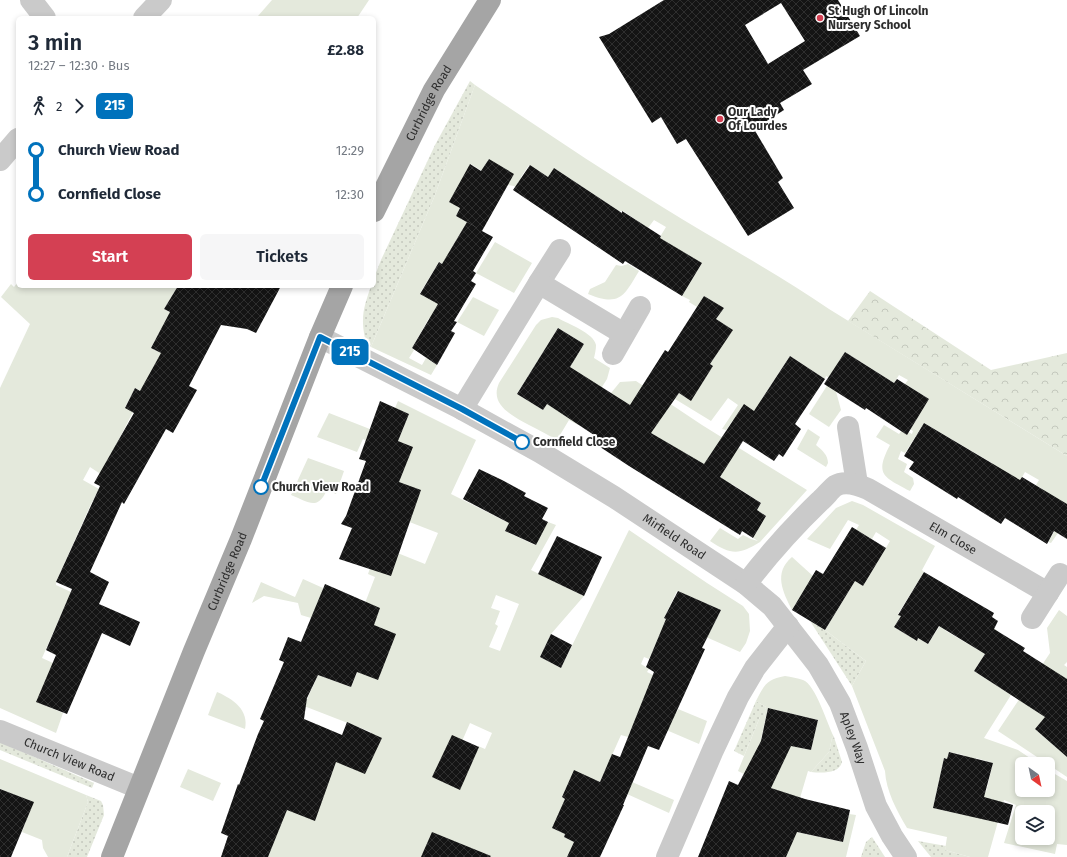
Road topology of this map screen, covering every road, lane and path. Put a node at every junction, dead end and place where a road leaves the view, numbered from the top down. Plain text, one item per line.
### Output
1 (31, 0) edge
2 (160, 0) edge
3 (484, 2) edge
4 (43, 16) edge
5 (146, 16) edge
6 (16, 141) edge
7 (0, 160) edge
8 (376, 207) edge
9 (560, 250) dead end
10 (539, 283) junction
11 (341, 288) edge
12 (640, 307) dead end
13 (624, 334) junction
14 (320, 337) junction
15 (613, 354) dead end
16 (462, 409) junction
17 (848, 427) dead end
18 (857, 484) junction
19 (1060, 574) dead end
20 (746, 584) junction
21 (1048, 593) junction
22 (1032, 618) dead end
23 (788, 626) junction
24 (0, 731) edge
25 (139, 788) junction
26 (112, 857) edge
27 (667, 857) edge
28 (906, 857) edge

1 - 4 street
2 - 5 street
3 - 8 main road, Curbridge Road
6 - 7 street
9 - 10 street
10 - 13 street
10 - 16 street
11 - 14 main road, Curbridge Road
12 - 13 street
13 - 15 street
14 - 16 street, Mirfield Road
14 - 25 main road, Curbridge Road
16 - 20 street, Mirfield Road
17 - 18 street
18 - 20 street
18 - 21 street, Elm Close
19 - 21 street
20 - 23 street, Mirfield Road
21 - 22 street
23 - 27 street
23 - 28 street, Apley Way
24 - 25 street, Church View Road
25 - 26 main road, Curbridge Road

